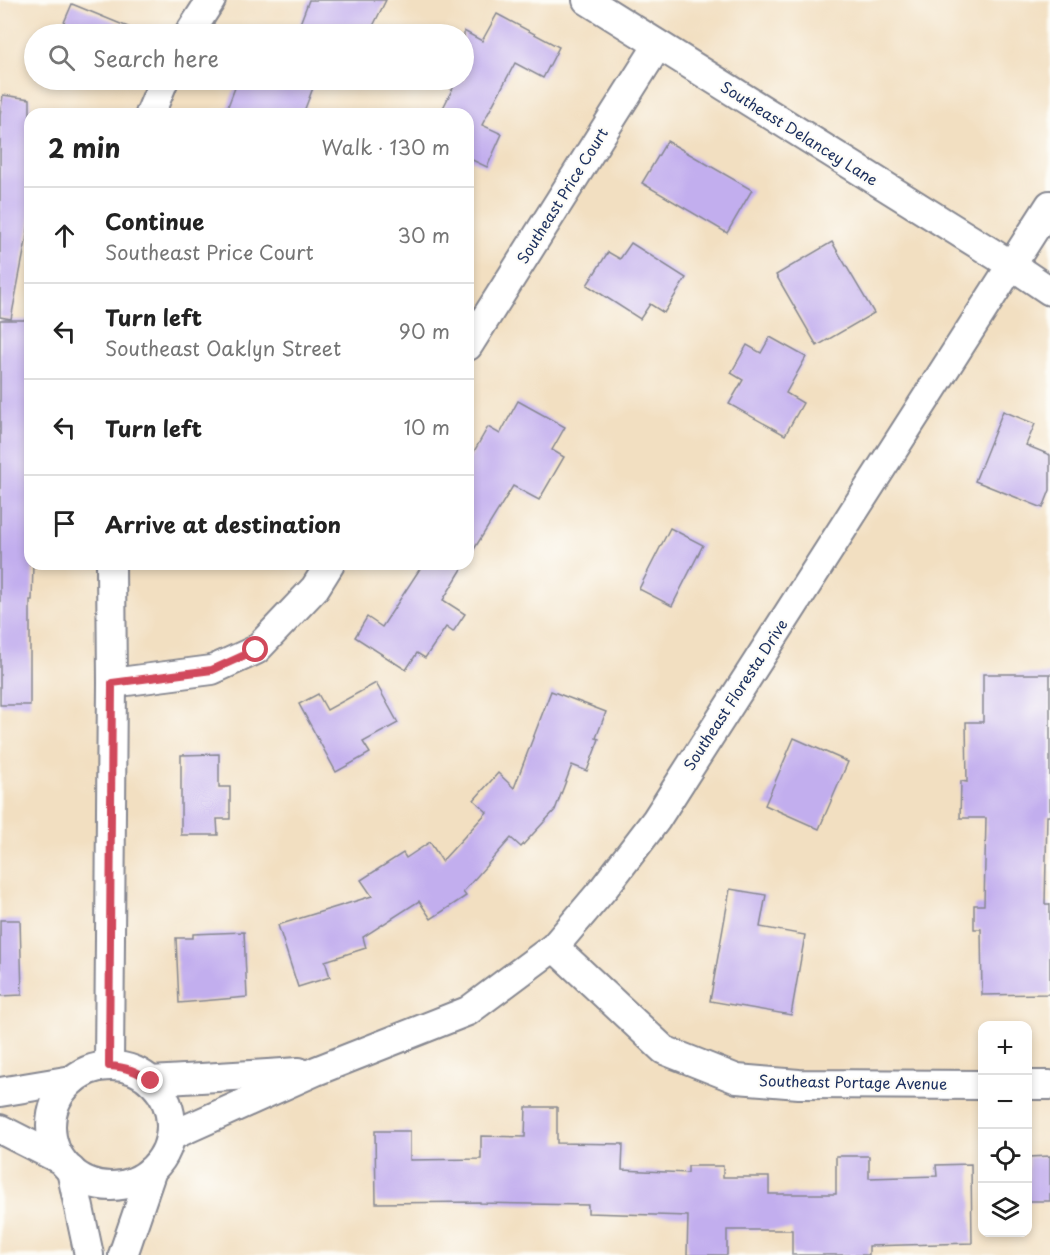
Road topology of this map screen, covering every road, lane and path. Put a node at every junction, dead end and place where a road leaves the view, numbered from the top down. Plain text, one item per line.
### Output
1 (211, 0) edge
2 (587, 0) edge
3 (195, 24) edge
4 (658, 45) junction
5 (160, 90) edge
6 (152, 108) edge
7 (1050, 205) edge
8 (1013, 266) junction
9 (1050, 291) edge
10 (474, 336) edge
11 (111, 570) edge
12 (326, 570) edge
13 (112, 683) junction
14 (554, 947) junction
15 (109, 1066) junction
16 (316, 1071) junction
17 (72, 1080) junction
18 (151, 1081) junction
19 (978, 1085) edge
20 (1032, 1085) edge
21 (1050, 1085) edge
22 (0, 1092) edge
23 (0, 1129) edge
24 (171, 1136) junction
25 (66, 1165) junction
26 (152, 1170) junction
27 (89, 1255) edge
28 (123, 1255) edge

1 - 3 street
2 - 4 street, Southeast Delancey Lane
4 - 8 street, Southeast Delancey Lane
4 - 10 street, Southeast Price Court
5 - 6 street
7 - 8 street, Southeast Floresta Drive
8 - 9 street, Southeast Delancey Lane
8 - 14 street, Southeast Floresta Drive
11 - 13 street
12 - 13 street
13 - 15 street
14 - 16 street, Southeast Floresta Drive
14 - 19 street, Southeast Portage Avenue
15 - 17 street
15 - 18 street
16 - 18 street, Southeast Floresta Drive
16 - 24 street, Southeast Floresta Drive
17 - 22 street
17 - 25 street
18 - 24 street
20 - 21 street
23 - 25 street
24 - 26 street
25 - 26 street
25 - 27 street
26 - 28 street

